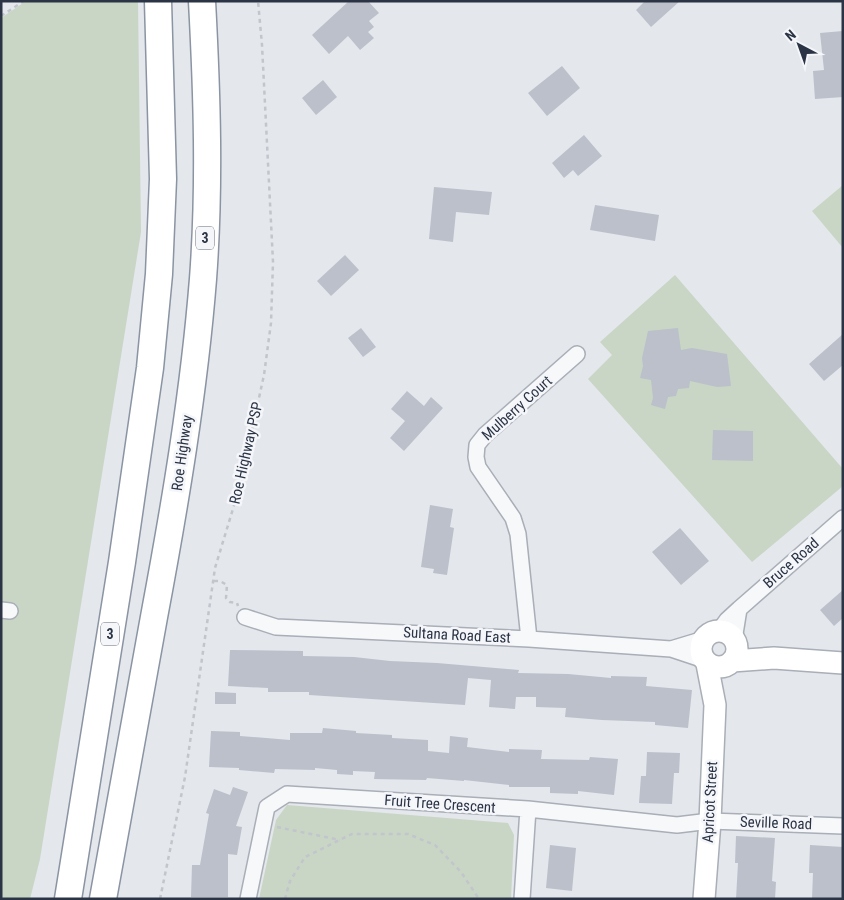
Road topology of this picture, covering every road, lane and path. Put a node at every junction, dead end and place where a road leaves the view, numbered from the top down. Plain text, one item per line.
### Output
1 (24, 1) edge
2 (158, 1) edge
3 (202, 1) edge
4 (258, 1) edge
5 (1, 16) edge
6 (577, 354) dead end
7 (843, 518) edge
8 (214, 581) junction
9 (244, 617) joint
10 (529, 639) junction
11 (721, 651) junction
12 (843, 663) edge
13 (528, 809) junction
14 (710, 821) junction
15 (264, 824) junction
16 (843, 826) edge
17 (340, 840) junction
18 (68, 899) edge
19 (103, 899) edge
20 (160, 899) edge
21 (248, 899) edge
22 (285, 899) edge
23 (479, 899) edge
24 (522, 899) edge
25 (704, 899) edge

1 - 5 path
2 - 18 highway, 3
3 - 19 highway, Roe Highway / 3
4 - 8 path, Roe Highway PSP
6 - 10 street, Mulberry Court
7 - 11 street, Bruce Road
8 - 9 path
8 - 20 path, Roe Highway PSP
9 - 10 street, Sultana Road East
10 - 11 street, Sultana Road East
11 - 12 street, Sultana Road East
11 - 14 street, Apricot Street
13 - 14 street, Fruit Tree Crescent
13 - 15 street, Fruit Tree Crescent
13 - 24 street
14 - 16 street, Seville Road
14 - 25 street, Apricot Street
15 - 17 path
15 - 21 street, Fruit Tree Crescent
17 - 22 path
17 - 23 path

